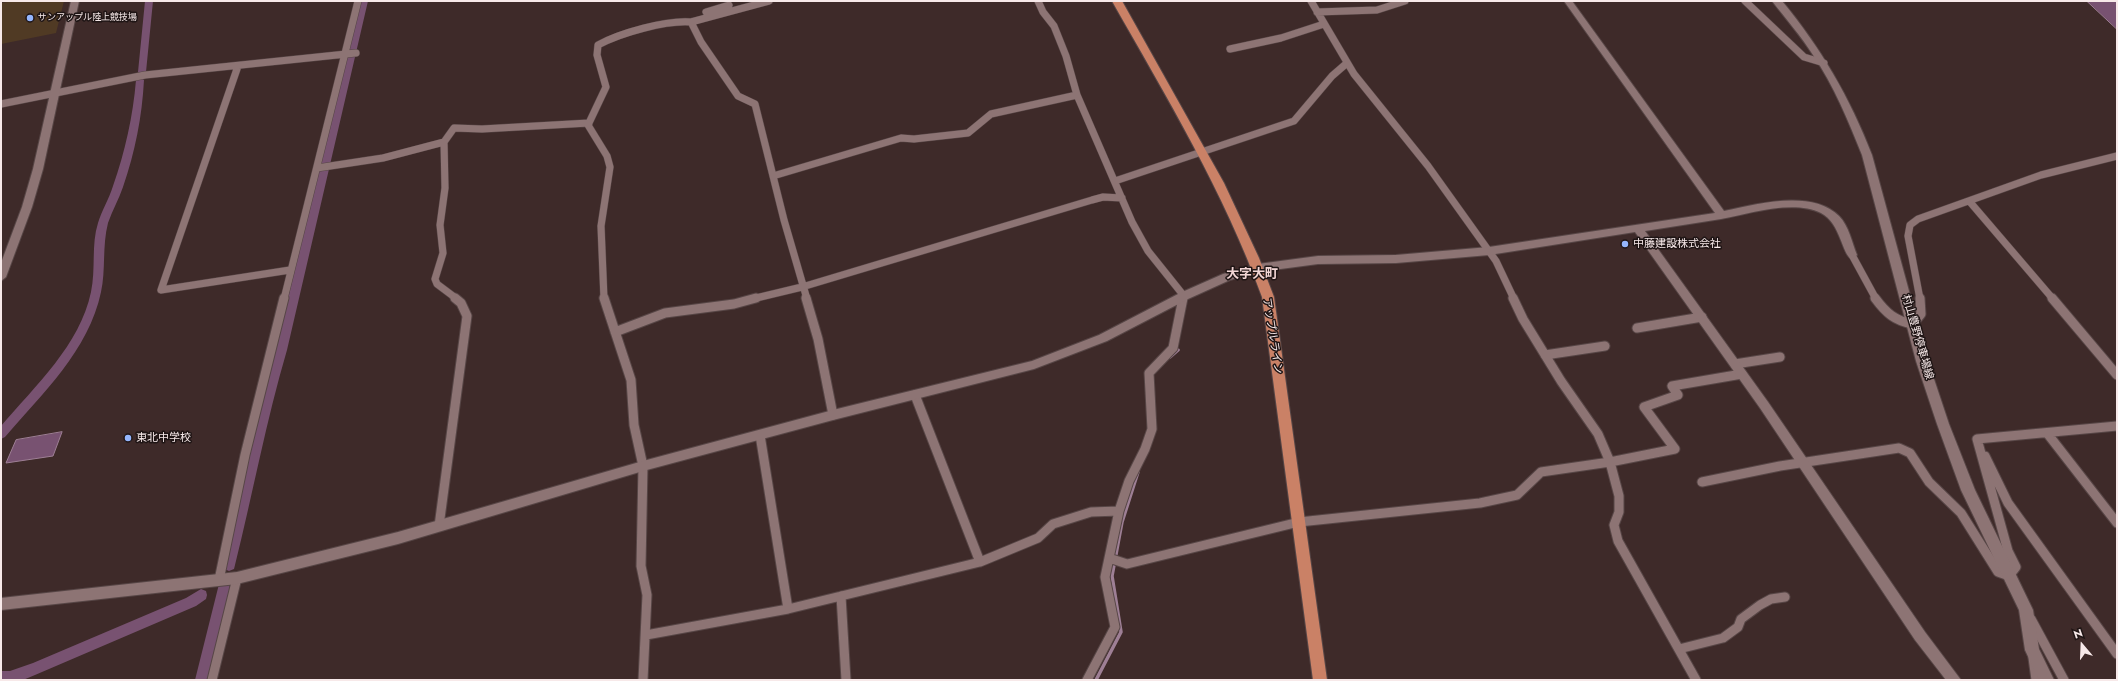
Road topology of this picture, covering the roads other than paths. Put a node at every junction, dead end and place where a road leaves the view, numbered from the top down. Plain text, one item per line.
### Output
1 (75, 1) edge
2 (358, 1) edge
3 (769, 1) edge
4 (1038, 1) edge
5 (1117, 1) edge
6 (1311, 1) edge
7 (1405, 1) edge
8 (1568, 1) edge
9 (1745, 1) edge
10 (1777, 1) edge
11 (730, 5) edge
12 (1317, 12) junction
13 (678, 21) junction
14 (692, 22) junction
15 (1324, 24) junction
16 (1230, 49) dead end
17 (350, 54) junction
18 (1347, 63) junction
19 (1824, 63) junction
20 (238, 66) junction
21 (55, 92) junction
22 (1077, 95) junction
23 (1, 104) edge
24 (589, 123) junction
25 (444, 142) junction
26 (1202, 153) junction
27 (2117, 156) edge
28 (319, 168) junction
29 (772, 176) junction
30 (1115, 181) junction
31 (1122, 198) junction
32 (1970, 202) junction
33 (1722, 215) junction
34 (1638, 228) junction
35 (1488, 251) junction
36 (1852, 255) joint
37 (1258, 268) junction
38 (290, 270) junction
39 (1, 277) edge
40 (802, 287) junction
41 (1184, 296) junction
42 (1702, 317) junction
43 (1913, 324) junction
44 (1638, 328) dead end
45 (615, 332) junction
46 (1605, 346) dead end
47 (1545, 355) junction
48 (1780, 357) dead end
49 (1735, 364) junction
50 (1742, 374) junction
51 (2117, 375) edge
52 (915, 395) junction
53 (833, 415) junction
54 (2117, 426) edge
55 (2047, 433) junction
56 (760, 435) junction
57 (1977, 439) junction
58 (1610, 462) junction
59 (1803, 462) junction
60 (643, 466) junction
61 (1702, 482) dead end
62 (1119, 511) junction
63 (1298, 522) junction
64 (2117, 523) edge
65 (439, 526) junction
66 (1109, 558) junction
67 (980, 562) junction
68 (2009, 576) junction
69 (237, 578) junction
70 (219, 580) junction
71 (842, 596) junction
72 (1785, 597) dead end
73 (1, 604) edge
74 (788, 609) junction
75 (2026, 610) junction
76 (646, 635) junction
77 (1679, 649) junction
78 (2032, 650) junction
79 (2117, 654) edge
80 (212, 680) edge
81 (643, 680) edge
82 (846, 680) edge
83 (1087, 680) edge
84 (1320, 680) edge
85 (1696, 680) edge
86 (1954, 680) edge
87 (2036, 680) edge
88 (2047, 680) edge
89 (2064, 680) edge

1 - 21 street
2 - 17 street
3 - 11 street
4 - 22 street
5 - 26 highway, アップルライン
6 - 12 street
7 - 12 street
8 - 33 street
9 - 19 street
10 - 19 main road, 村山豊野停車場線
11 - 13 street
11 - 14 street
12 - 15 street
13 - 14 street
13 - 24 street
14 - 29 street
15 - 16 street
15 - 18 street
17 - 20 street
17 - 28 street
18 - 26 street
18 - 35 street
19 - 43 main road, 村山豊野停車場線
20 - 21 street
20 - 38 street
21 - 23 street
21 - 39 street
22 - 29 street
22 - 30 street
24 - 25 street
24 - 45 street
25 - 28 street
25 - 65 street
26 - 30 street
26 - 37 highway, アップルライン
27 - 32 street
28 - 38 street
29 - 40 street
30 - 31 street
31 - 40 street
31 - 41 street
32 - 43 street
32 - 51 street
33 - 34 street
33 - 36 street
34 - 35 street
34 - 42 street
35 - 37 street
35 - 47 street
36 - 43 street
37 - 41 street
37 - 63 highway, アップルライン
38 - 70 street
40 - 45 street
40 - 53 street
41 - 52 street
41 - 62 street
42 - 44 street
42 - 49 street
43 - 68 main road, 村山豊野停車場線
45 - 60 street
46 - 47 street
47 - 58 street
48 - 49 street
49 - 50 street
50 - 58 street
50 - 59 street
52 - 53 street
52 - 67 street
53 - 56 street
54 - 55 street
55 - 57 street
55 - 64 street
56 - 60 street
56 - 74 street
57 - 68 street
57 - 79 street
58 - 63 street
58 - 77 street
59 - 61 street
59 - 68 street
59 - 86 street
60 - 65 street
60 - 76 street
62 - 66 street
62 - 67 street
63 - 66 street
63 - 84 highway, アップルライン
65 - 69 street
66 - 83 street
67 - 71 street
68 - 75 main road, 村山豊野停車場線
69 - 70 street
69 - 80 street
70 - 73 street
71 - 74 street
71 - 82 street
72 - 77 street
74 - 76 street
75 - 78 main road, 村山豊野停車場線
75 - 89 street
76 - 81 street
77 - 85 street
78 - 87 street
78 - 88 main road, 村山豊野停車場線

